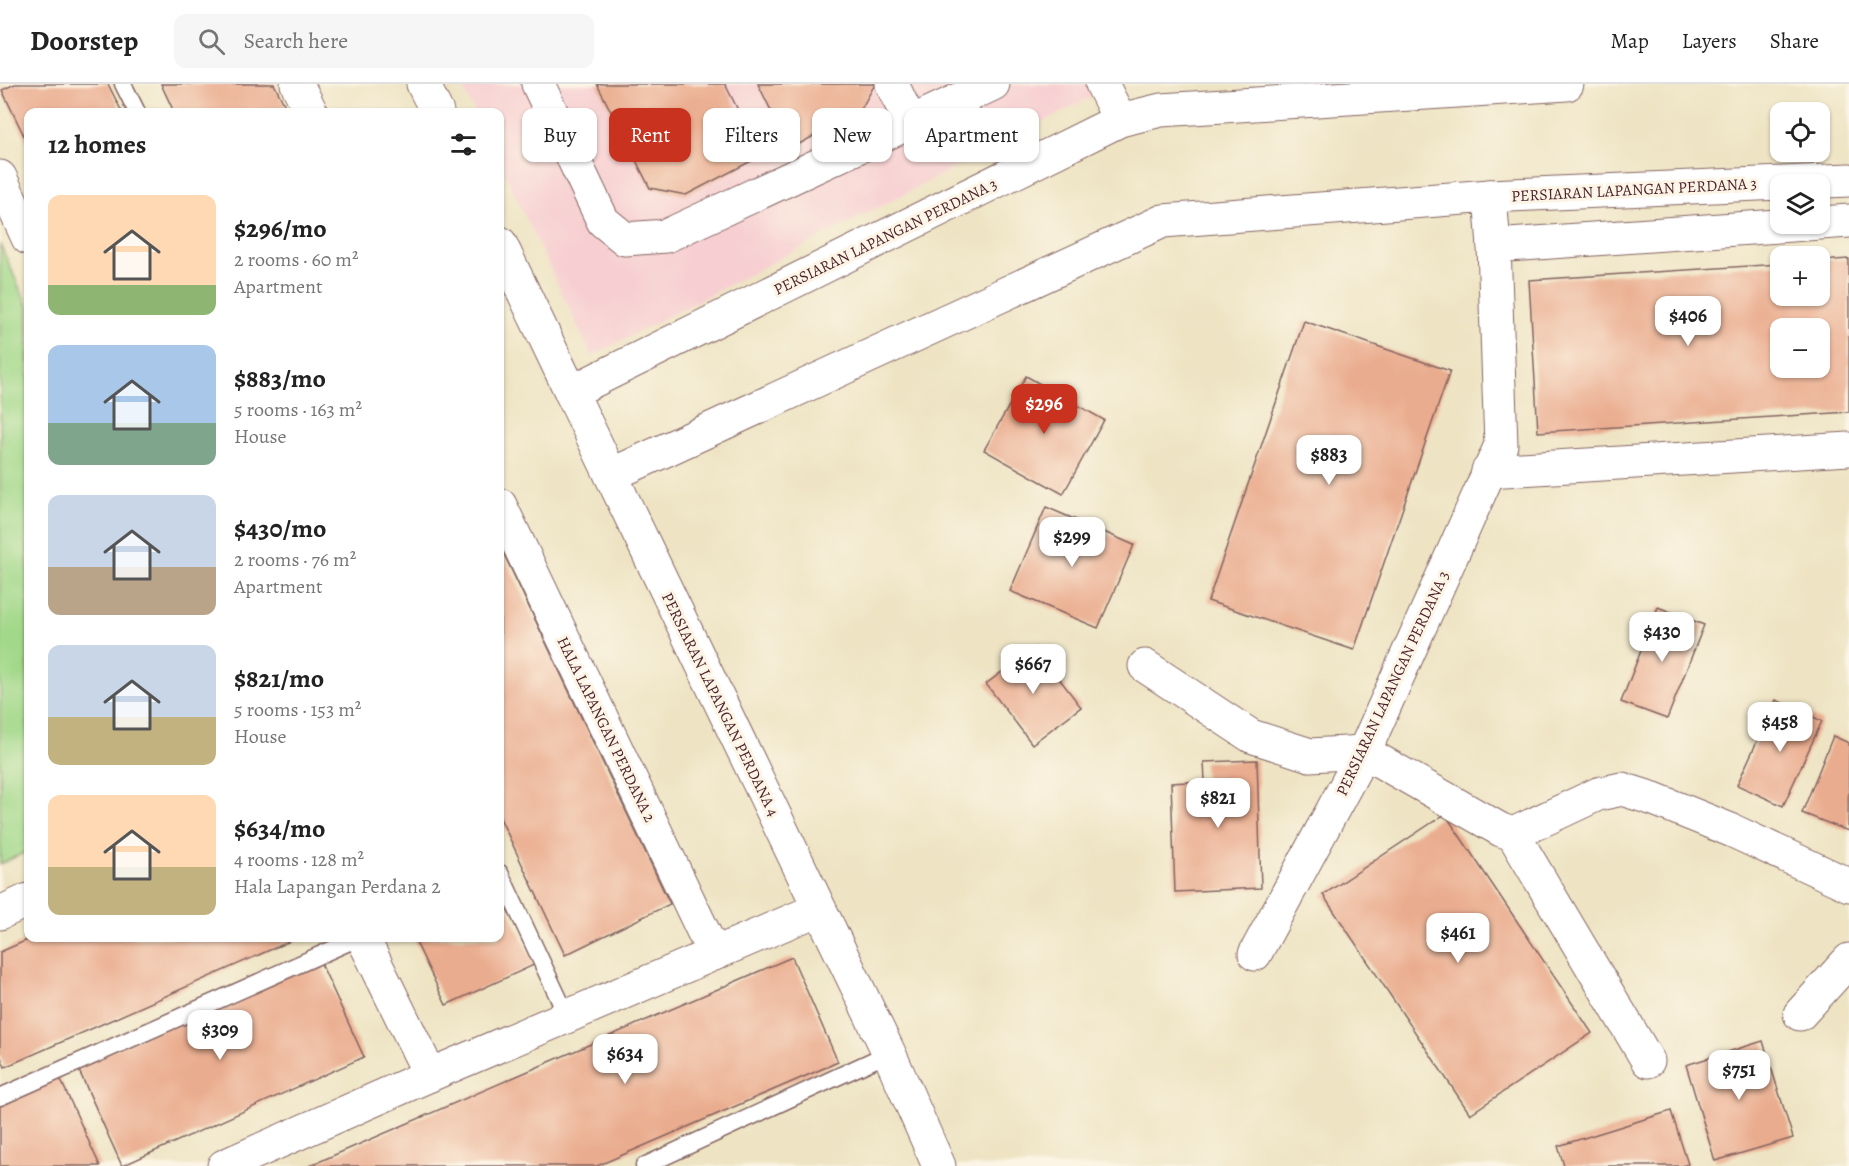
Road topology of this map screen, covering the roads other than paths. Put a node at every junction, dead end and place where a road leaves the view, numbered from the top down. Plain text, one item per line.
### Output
1 (123, 84) edge
2 (297, 84) edge
3 (423, 84) edge
4 (538, 84) edge
5 (892, 84) edge
6 (993, 84) edge
7 (1102, 84) edge
8 (1567, 84) edge
9 (135, 108) edge
10 (309, 108) edge
11 (435, 108) edge
12 (941, 108) edge
13 (904, 109) edge
14 (1120, 120) junction
15 (904, 125) edge
16 (0, 177) edge
17 (1849, 180) edge
18 (1490, 196) junction
19 (1849, 221) edge
20 (24, 229) edge
21 (1494, 246) junction
22 (504, 251) edge
23 (571, 392) junction
24 (1849, 449) edge
25 (1488, 471) junction
26 (611, 475) junction
27 (504, 513) edge
28 (1145, 666) dead end
29 (1364, 752) junction
30 (1513, 834) junction
31 (504, 882) edge
32 (1849, 885) edge
33 (24, 902) edge
34 (819, 909) junction
35 (0, 913) edge
36 (349, 942) edge
37 (365, 942) edge
38 (714, 954) junction
39 (1255, 954) dead end
40 (1849, 960) edge
41 (1800, 1014) dead end
42 (567, 1016) junction
43 (889, 1053) junction
44 (1648, 1061) dead end
45 (430, 1075) junction
46 (0, 1097) edge
47 (258, 1159) edge
48 (224, 1166) edge
49 (644, 1166) edge
50 (939, 1166) edge

1 - 9 lane
2 - 10 street
3 - 11 street
4 - 15 street
5 - 13 street
6 - 12 street
7 - 14 street
8 - 14 street, PERSIARAN LAPANGAN PERDANA 3
14 - 23 street, PERSIARAN LAPANGAN PERDANA 3
16 - 20 street
17 - 18 street, PERSIARAN LAPANGAN PERDANA 3
18 - 21 street, PERSIARAN LAPANGAN PERDANA 3
18 - 26 street, PERSIARAN LAPANGAN PERDANA 3
19 - 21 street
21 - 25 street, PERSIARAN LAPANGAN PERDANA 3
22 - 23 street, PERSIARAN LAPANGAN PERDANA 4
23 - 26 street, PERSIARAN LAPANGAN PERDANA 4
24 - 25 street
25 - 29 street, PERSIARAN LAPANGAN PERDANA 3
26 - 34 street, PERSIARAN LAPANGAN PERDANA 4
27 - 38 street, HALA LAPANGAN PERDANA 2
28 - 29 street
29 - 30 street
29 - 39 street, PERSIARAN LAPANGAN PERDANA 3
30 - 32 street
30 - 44 street
31 - 42 lane
33 - 35 street
34 - 38 street
34 - 43 street, PERSIARAN LAPANGAN PERDANA 4
36 - 46 lane
37 - 45 street
38 - 42 street
40 - 41 street
42 - 45 street
43 - 49 lane
43 - 50 street, PERSIARAN LAPANGAN PERDANA 4
45 - 47 street
47 - 48 street

